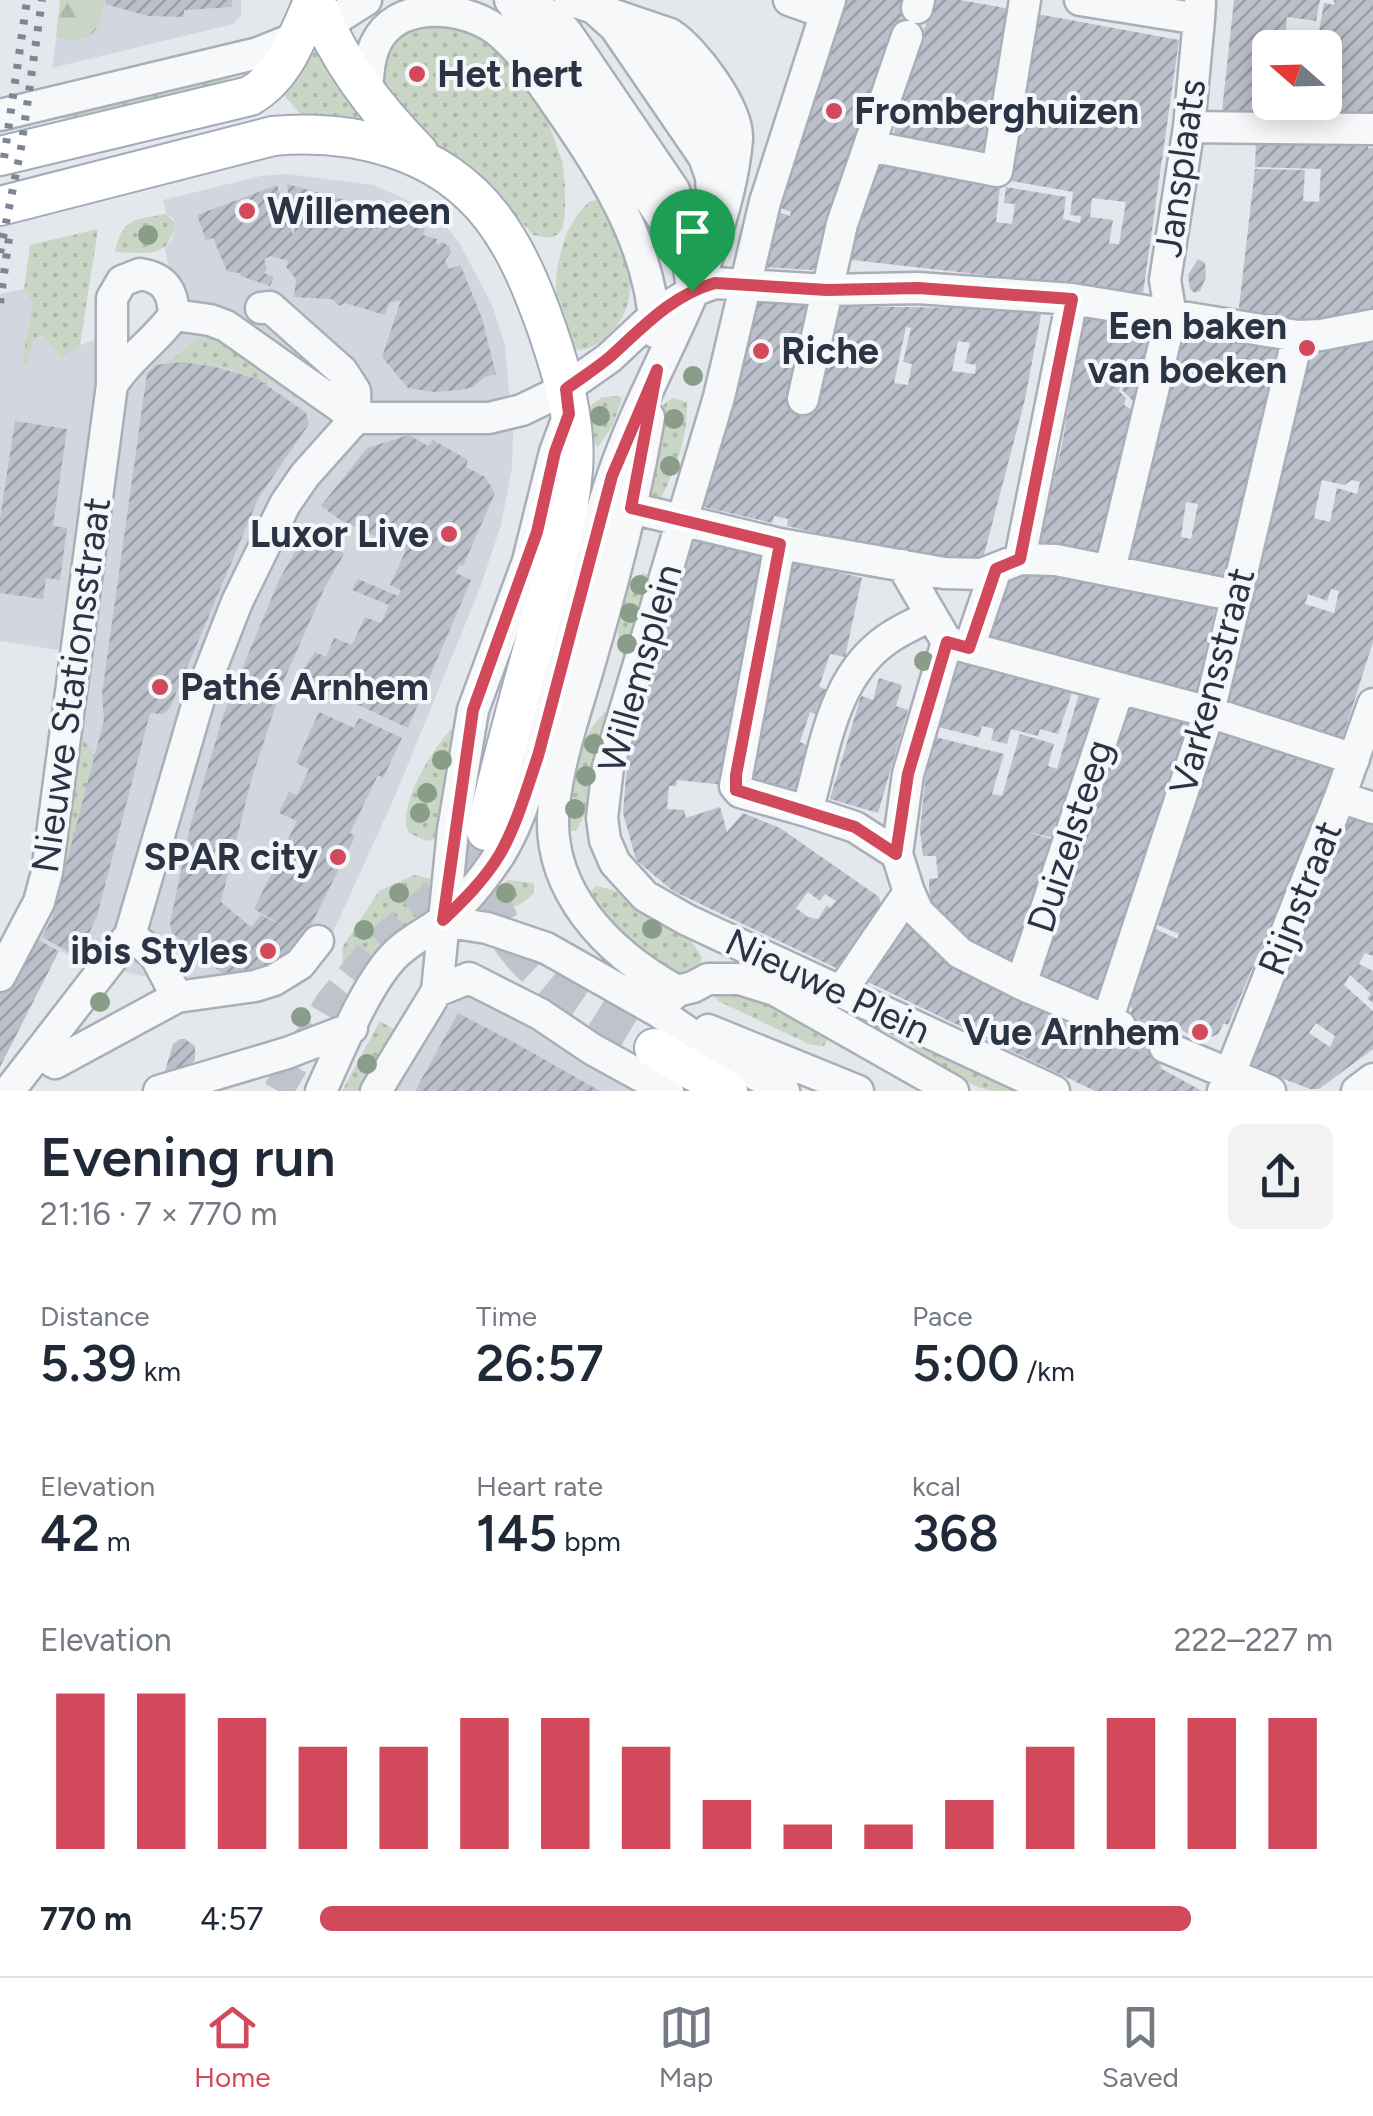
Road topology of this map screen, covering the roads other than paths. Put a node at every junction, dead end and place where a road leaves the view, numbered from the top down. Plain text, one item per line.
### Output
1 (366, 0) edge
2 (510, 0) edge
3 (525, 0) edge
4 (558, 0) edge
5 (789, 0) edge
6 (1024, 0) edge
7 (1080, 0) edge
8 (582, 4) edge
9 (828, 6) edge
10 (1199, 10) edge
11 (914, 15) edge
12 (312, 16) edge
13 (368, 97) junction
14 (0, 115) edge
15 (1189, 127) junction
16 (1373, 129) edge
17 (869, 146) junction
18 (0, 156) edge
19 (424, 158) junction
20 (0, 206) edge
21 (710, 244) junction
22 (737, 284) junction
23 (827, 290) junction
24 (692, 291) junction
25 (1072, 299) junction
26 (262, 308) dead end
27 (174, 314) junction
28 (654, 315) junction
29 (1171, 316) junction
30 (1373, 325) edge
31 (1298, 336) junction
32 (657, 370) junction
33 (112, 385) junction
34 (803, 398) dead end
35 (567, 401) junction
36 (356, 418) junction
37 (631, 508) junction
38 (684, 520) junction
39 (780, 544) junction
40 (902, 565) junction
41 (999, 567) junction
42 (1110, 570) junction
43 (1237, 596) junction
44 (949, 635) junction
45 (1119, 688) junction
46 (1373, 704) edge
47 (1209, 712) junction
48 (1354, 759) junction
49 (1340, 798) junction
50 (1373, 808) edge
51 (807, 811) junction
52 (486, 831) tunnel mouth
53 (896, 854) junction
54 (615, 863) joint
55 (564, 876) joint
56 (909, 892) junction
57 (443, 920) junction
58 (130, 934) junction
59 (318, 941) dead end
60 (0, 976) edge
61 (1021, 984) junction
62 (437, 990) junction
63 (841, 992) junction
64 (177, 996) junction
65 (663, 1017) junction
66 (347, 1039) junction
67 (1165, 1047) tunnel mouth
68 (40, 1052) junction
69 (1373, 1079) edge
70 (1226, 1082) edge
71 (315, 1088) edge
72 (9, 1091) edge
73 (159, 1091) edge
74 (229, 1091) edge
75 (376, 1091) edge
76 (668, 1091) edge
77 (728, 1091) edge
78 (784, 1091) edge
79 (858, 1091) edge
80 (952, 1091) edge
81 (1054, 1091) edge
82 (1270, 1091) edge
83 (1357, 1091) edge

1 - 12 street
2 - 24 street
3 - 24 street
4 - 24 street
5 - 9 street, Willemsplein
6 - 17 street
7 - 10 street
8 - 21 street
8 - 21 street
9 - 22 street, Willemsplein
10 - 15 street, Jansplaats
11 - 17 street
12 - 13 main road
12 - 14 street
12 - 18 main road
13 - 19 main road
13 - 28 street, Willemsplein
15 - 16 street
15 - 29 street, Jansplaats
17 - 23 street
19 - 20 main road
19 - 35 main road
21 - 24 street
22 - 23 street
22 - 24 street
22 - 38 street, Willemsplein
23 - 25 street
23 - 34 street
24 - 28 street
24 - 32 street
25 - 29 street
25 - 41 street
26 - 36 street
27 - 33 street
27 - 33 street, Nieuwe Stationsstraat
27 - 36 street
28 - 32 street, Willemsplein
28 - 35 street
29 - 31 street
29 - 42 street, Jansplaats
30 - 31 street
31 - 43 street, Varkensstraat
32 - 37 street, Willemsplein
32 - 57 street
33 - 60 street, Nieuwe Stationsstraat
35 - 36 street
35 - 52 main road
35 - 57 street
36 - 58 street
37 - 38 street
37 - 55 street, Willemsplein
38 - 39 street
38 - 54 street, Willemsplein
39 - 40 street
39 - 51 street
40 - 41 street
40 - 44 street
41 - 42 street
41 - 44 street
42 - 43 street
43 - 47 street, Varkensstraat
44 - 45 street
44 - 51 street
44 - 53 street
45 - 47 street
45 - 61 street, Duizelsteeg
46 - 48 street, Rijnstraat
47 - 48 street
47 - 61 street, Varkensstraat
48 - 49 street, Rijnstraat
49 - 50 street
49 - 70 street, Rijnstraat
51 - 53 street
53 - 56 street
54 - 63 street, Nieuwe Plein
55 - 65 street, Nieuwe Plein
56 - 61 street
56 - 63 street
57 - 62 street
57 - 65 street, Nieuwe Plein
57 - 66 street
58 - 64 street
58 - 68 street
59 - 64 street
62 - 75 street
62 - 76 street
63 - 81 street, Nieuwe Plein
64 - 68 street
65 - 77 main road, Nieuwe Plein
65 - 78 street, Nieuwe Plein
65 - 79 street, Nieuwe Plein
65 - 80 street, Nieuwe Plein
66 - 71 street
66 - 73 street
66 - 74 street
67 - 70 street
68 - 72 street
69 - 83 street
70 - 82 street

